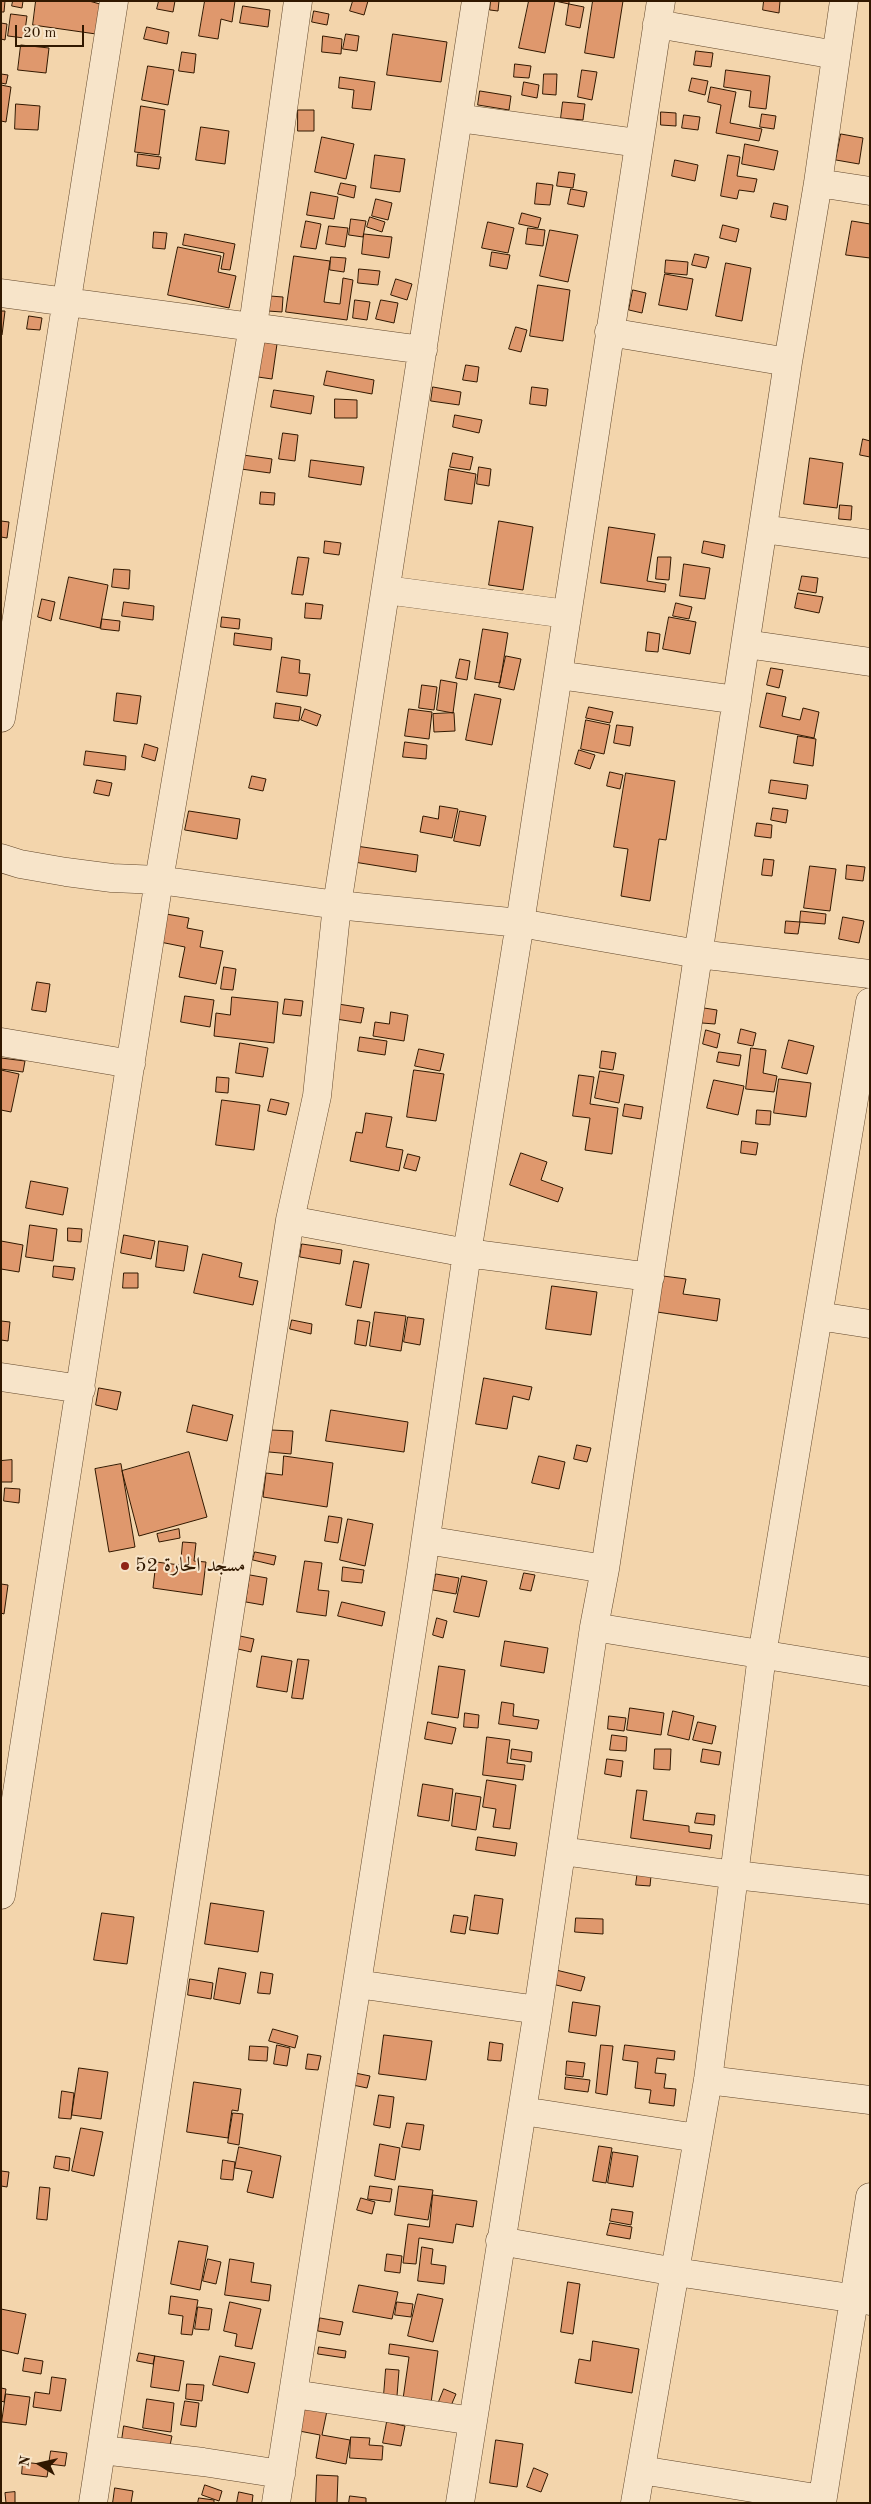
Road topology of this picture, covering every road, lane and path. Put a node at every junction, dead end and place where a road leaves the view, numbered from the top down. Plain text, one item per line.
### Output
1 (114, 1) edge
2 (298, 1) edge
3 (476, 1) edge
4 (844, 1) edge
5 (659, 13) edge
6 (836, 55) junction
7 (458, 118) junction
8 (638, 144) junction
9 (818, 183) junction
10 (870, 191) edge
11 (1, 294) edge
12 (65, 304) junction
13 (253, 326) junction
14 (609, 332) junction
15 (422, 350) junction
16 (788, 362) junction
17 (763, 529) junction
18 (870, 544) edge
19 (12, 580) edge
20 (386, 590) junction
21 (567, 614) junction
22 (746, 644) junction
23 (870, 662) edge
24 (558, 675) junction
25 (737, 700) junction
26 (1, 718) edge
27 (1, 858) edge
28 (159, 880) junction
29 (337, 905) junction
30 (520, 923) junction
31 (698, 954) junction
32 (870, 974) edge
33 (870, 1002) edge
34 (1, 1042) edge
35 (131, 1064) junction
36 (290, 1220) junction
37 (466, 1253) junction
38 (650, 1277) junction
39 (818, 1316) junction
40 (870, 1324) edge
41 (1, 1377) edge
42 (81, 1389) junction
43 (426, 1540) junction
44 (605, 1569) junction
45 (594, 1627) junction
46 (762, 1656) junction
47 (870, 1672) edge
48 (10, 1785) edge
49 (562, 1850) junction
50 (735, 1875) junction
51 (870, 1890) edge
52 (1, 1895) edge
53 (357, 1984) junction
54 (538, 2010) junction
55 (708, 2080) junction
56 (870, 2100) edge
57 (523, 2111) junction
58 (698, 2138) junction
59 (870, 2197) edge
60 (500, 2241) junction
61 (676, 2272) junction
62 (862, 2300) edge
63 (294, 2394) junction
64 (473, 2421) junction
65 (102, 2450) junction
66 (641, 2470) junction
67 (281, 2474) junction
68 (822, 2501) edge
69 (93, 2503) edge
70 (276, 2503) edge
71 (460, 2503) edge
72 (635, 2503) edge

1 - 12 street
2 - 13 street
3 - 7 street
4 - 6 street
5 - 6 street
5 - 8 street
6 - 9 street
7 - 8 street
7 - 15 street
8 - 14 street
9 - 10 street
9 - 16 street
11 - 12 street
12 - 13 street
12 - 19 street
13 - 15 street
13 - 28 street
14 - 16 street
14 - 21 street
15 - 20 street
16 - 17 street
17 - 18 street
17 - 22 street
19 - 26 street
20 - 21 street
20 - 29 street
21 - 24 street
22 - 23 street
22 - 25 street
24 - 25 street
24 - 30 street
25 - 31 street
27 - 28 street
28 - 29 street
28 - 35 street
29 - 30 street
29 - 36 street
30 - 31 street
30 - 37 street
31 - 32 street
31 - 38 street
33 - 39 street
34 - 35 street
35 - 42 street
36 - 37 street
36 - 65 street
37 - 38 street
37 - 43 street
38 - 44 street
39 - 40 street
39 - 46 street
41 - 42 street
42 - 48 street
43 - 44 street
43 - 53 street
44 - 45 street
45 - 46 street
45 - 49 street
46 - 47 street
46 - 50 street
48 - 52 street
49 - 50 street
49 - 54 street
50 - 51 street
50 - 55 street
53 - 54 street
53 - 63 street
54 - 57 street
55 - 56 street
55 - 58 street
57 - 58 street
57 - 60 street
58 - 61 street
59 - 62 street
60 - 61 street
60 - 64 street
61 - 62 street
61 - 66 street
62 - 68 street
63 - 64 street
63 - 67 street
64 - 71 street
65 - 67 street
65 - 69 street
66 - 68 street
66 - 72 street
67 - 70 street

